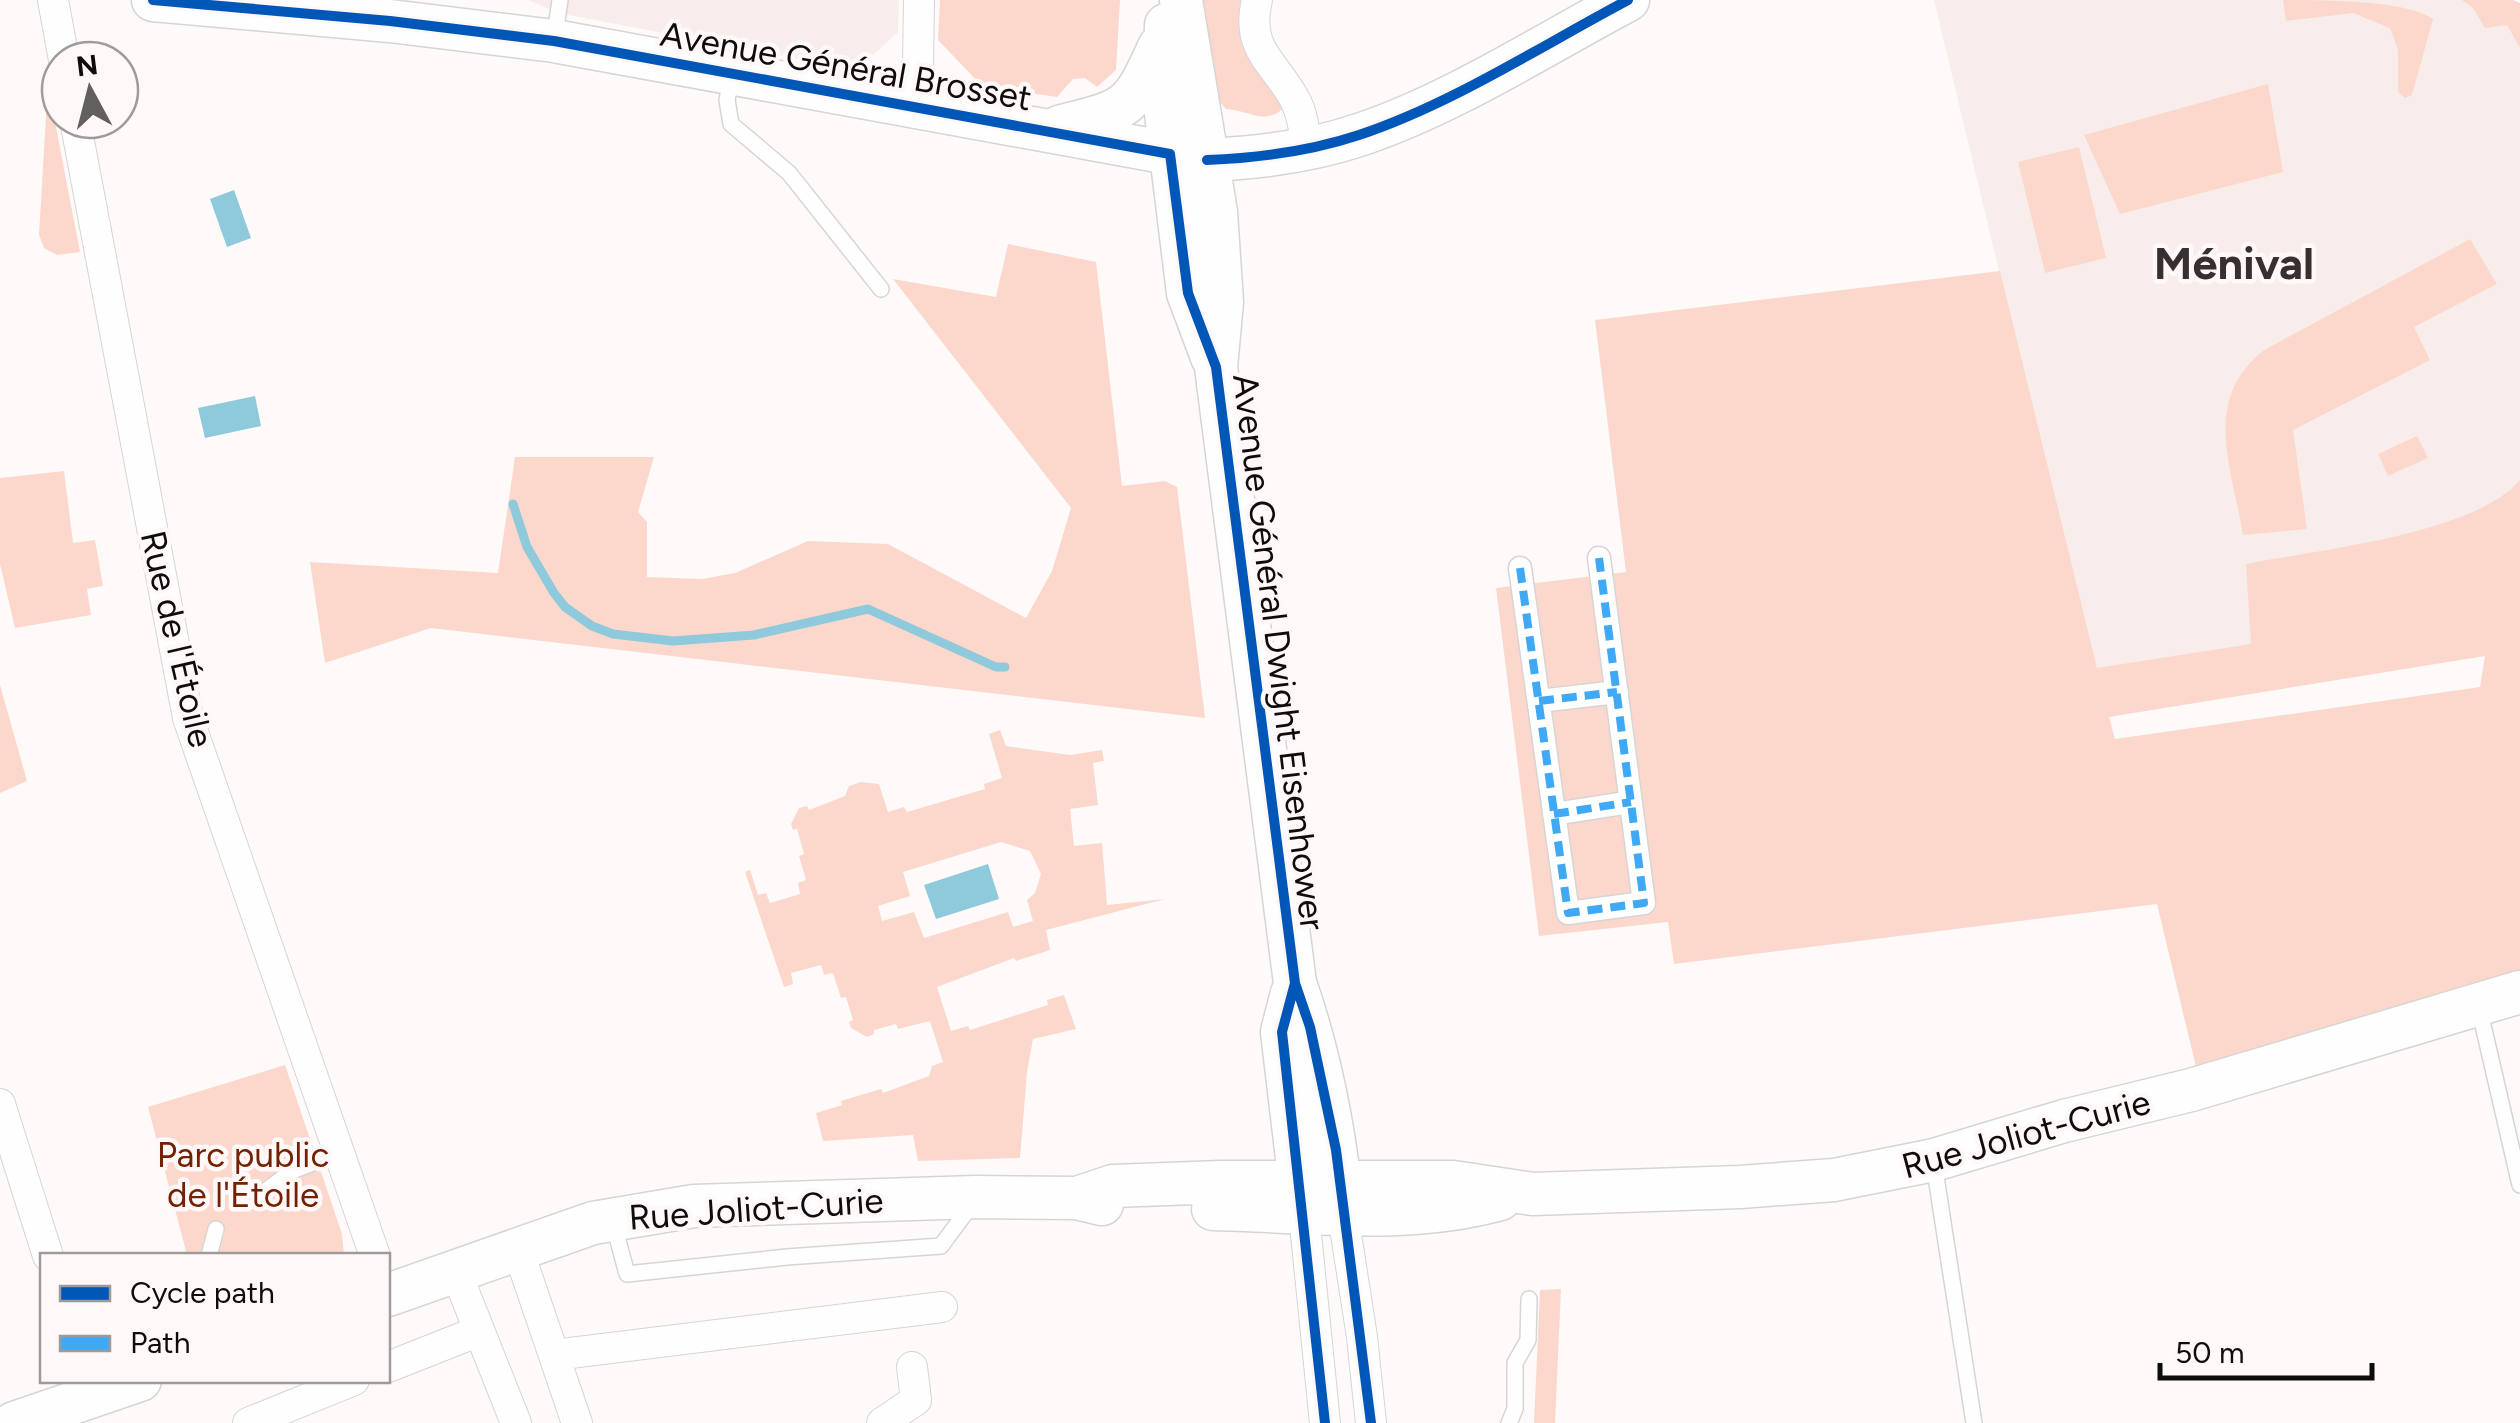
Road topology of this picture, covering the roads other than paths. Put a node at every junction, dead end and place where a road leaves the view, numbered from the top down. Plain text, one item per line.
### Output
1 (53, 0) edge
2 (153, 0) edge
3 (920, 0) edge
4 (1257, 0) edge
5 (1628, 0) edge
6 (1172, 12) edge
7 (558, 20) edge
8 (60, 40) edge
9 (732, 74) junction
10 (912, 108) junction
11 (1046, 130) junction
12 (79, 140) edge
13 (1307, 147) junction
14 (1188, 157) junction
15 (881, 289) dead end
16 (1600, 558) dead end
17 (1520, 568) dead end
18 (1617, 692) junction
19 (1539, 702) junction
20 (1631, 802) junction
21 (1554, 814) junction
22 (1294, 983) junction
23 (2520, 992) edge
24 (2478, 1004) junction
25 (1286, 1066) junction
26 (0, 1104) edge
27 (341, 1152) junction
28 (1934, 1160) junction
29 (1221, 1182) junction
30 (2520, 1184) edge
31 (260, 1196) dead end
32 (976, 1197) junction
33 (1077, 1198) junction
34 (1322, 1198) junction
35 (612, 1218) junction
36 (216, 1229) dead end
37 (518, 1250) junction
38 (47, 1253) edge
39 (210, 1253) edge
40 (374, 1253) edge
41 (456, 1272) junction
42 (390, 1293) edge
43 (1529, 1299) dead end
44 (942, 1307) dead end
45 (478, 1331) junction
46 (554, 1355) junction
47 (390, 1366) edge
48 (912, 1367) dead end
49 (124, 1383) edge
50 (347, 1383) edge
51 (91, 1389) edge
52 (14, 1423) edge
53 (248, 1423) edge
54 (516, 1423) edge
55 (577, 1423) edge
56 (882, 1423) edge
57 (1326, 1423) edge
58 (1371, 1423) edge
59 (1509, 1423) edge
60 (1974, 1423) edge

1 - 8 street
2 - 7 main road, Avenue Général Brosset
3 - 10 street
4 - 13 street
5 - 13 main road, Avenue Général Brosset
6 - 11 main road
6 - 14 main road, Avenue Général Dwight Eisenhower
7 - 9 main road, Avenue Général Brosset
9 - 10 main road, Avenue Général Brosset
9 - 15 lane
10 - 11 main road, Avenue Général Brosset
11 - 14 main road, Avenue Général Brosset
12 - 27 street, Rue de l'Étoile
13 - 14 main road, Avenue Général Brosset
14 - 22 main road, Avenue Général Dwight Eisenhower
16 - 18 street
17 - 19 street
18 - 19 street
18 - 20 street
19 - 21 street
20 - 21 street
20 - 21 street
22 - 25 main road, Avenue Général Dwight Eisenhower
22 - 34 main road, Avenue Général Dwight Eisenhower
23 - 24 main road, Rue Joliot-Curie
24 - 28 main road, Rue Joliot-Curie
24 - 30 lane
25 - 29 main road
25 - 34 main road, Avenue Général Dwight Eisenhower
26 - 38 street
27 - 31 lane
27 - 40 street, Rue de l'Étoile
28 - 34 main road, Rue Joliot-Curie
28 - 60 lane
29 - 33 main road, Rue Joliot-Curie
29 - 34 main road, Rue Joliot-Curie
32 - 33 main road, Rue Joliot-Curie
32 - 35 main road, Rue Joliot-Curie
32 - 35 lane
33 - 34 main road, Rue Joliot-Curie
34 - 57 street, Avenue Général Dwight Eisenhower
34 - 58 street, Avenue Général Dwight Eisenhower
35 - 37 main road, Rue Joliot-Curie
36 - 39 lane
37 - 41 main road, Rue Joliot-Curie
37 - 46 street
41 - 42 main road, Rue Joliot-Curie
41 - 45 street
43 - 59 lane
44 - 46 street
45 - 47 street
45 - 54 street
46 - 55 street
48 - 56 street
49 - 51 main road
50 - 53 street
51 - 52 main road

